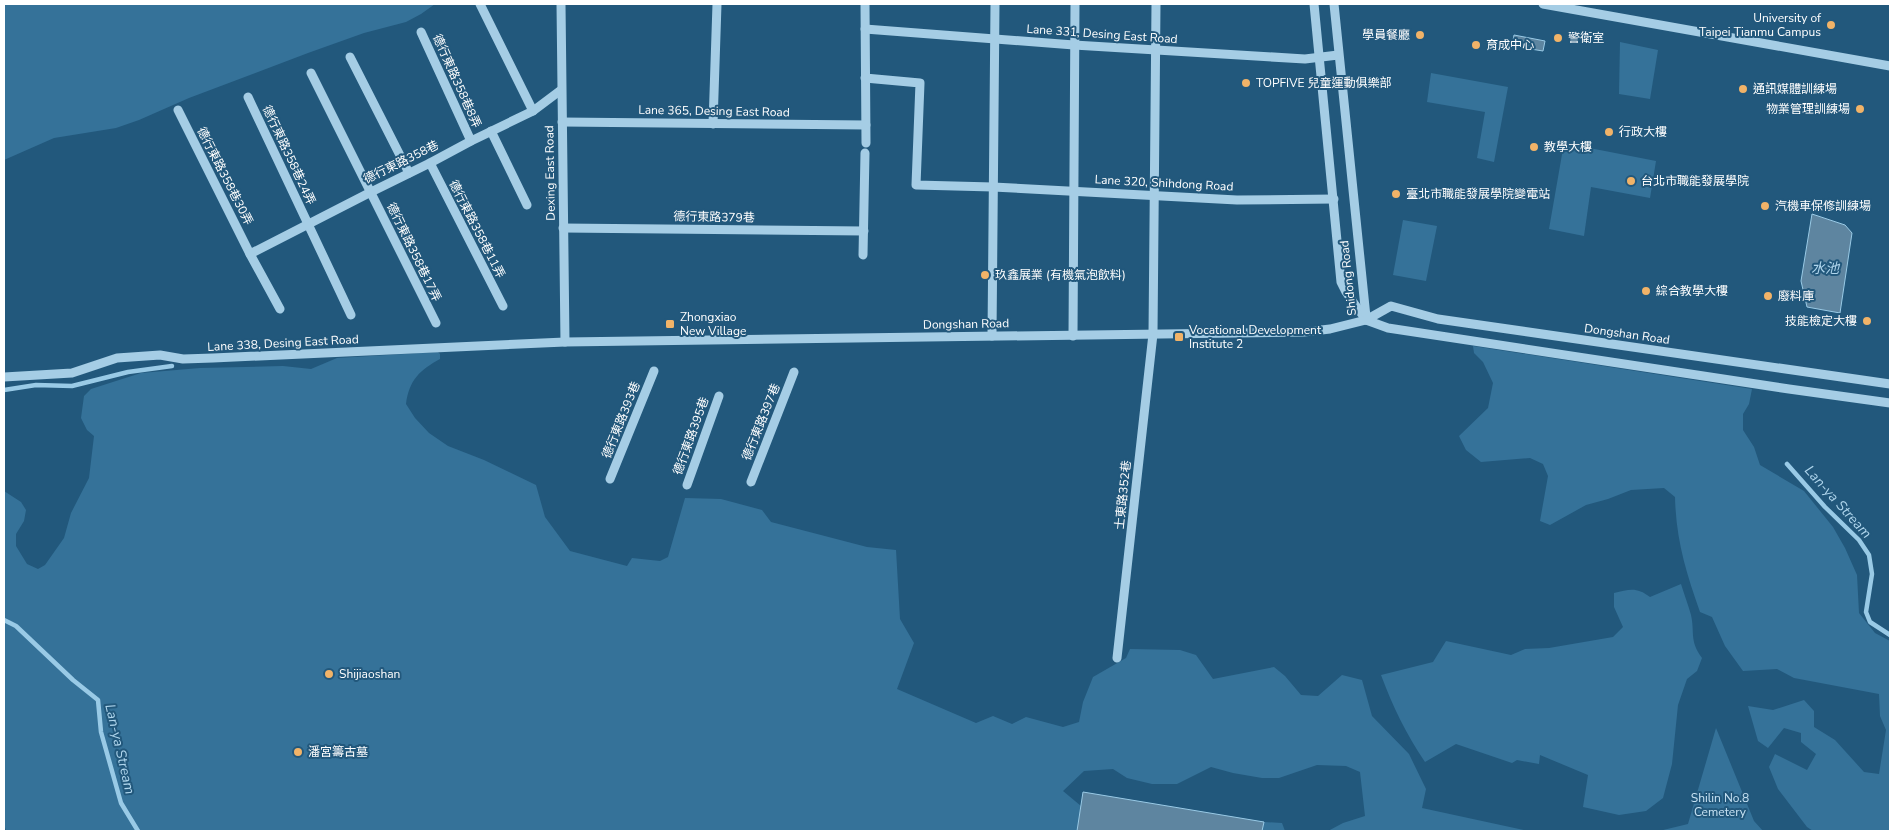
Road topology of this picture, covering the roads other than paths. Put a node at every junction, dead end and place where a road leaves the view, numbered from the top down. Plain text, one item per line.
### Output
1 (480, 4) edge
2 (561, 4) edge
3 (717, 4) edge
4 (865, 4) edge
5 (995, 4) edge
6 (1075, 4) edge
7 (1156, 4) edge
8 (1314, 4) edge
9 (1334, 4) edge
10 (1543, 4) edge
11 (865, 29) junction
12 (421, 32) dead end
13 (994, 39) junction
14 (1074, 45) junction
15 (1155, 50) junction
16 (1338, 55) junction
17 (350, 57) dead end
18 (1319, 57) junction
19 (1890, 66) edge
20 (312, 72) dead end
21 (865, 78) junction
22 (562, 90) junction
23 (248, 97) dead end
24 (178, 110) dead end
25 (533, 111) junction
26 (562, 122) junction
27 (713, 124) junction
28 (866, 125) junction
29 (490, 131) junction
30 (471, 141) junction
31 (866, 143) dead end
32 (865, 153) dead end
33 (430, 163) junction
34 (410, 172) junction
35 (993, 187) junction
36 (1074, 191) junction
37 (371, 192) junction
38 (1154, 194) junction
39 (1334, 199) junction
40 (527, 205) dead end
41 (308, 224) junction
42 (563, 228) junction
43 (864, 231) junction
44 (250, 254) junction
45 (863, 254) dead end
46 (503, 306) dead end
47 (280, 309) dead end
48 (351, 315) dead end
49 (1366, 320) junction
50 (436, 323) dead end
51 (1153, 334) junction
52 (992, 336) junction
53 (1073, 336) junction
54 (565, 342) junction
55 (654, 371) dead end
56 (794, 372) dead end
57 (4, 378) edge
58 (1890, 384) edge
59 (719, 396) dead end
60 (1890, 402) edge
61 (610, 479) dead end
62 (751, 482) dead end
63 (687, 485) dead end
64 (1118, 658) dead end

1 - 25 street
2 - 22 street, Dexing East Road
3 - 27 street
4 - 11 street
5 - 13 street
6 - 14 street
7 - 15 street, 士東路352巷
8 - 18 street, Shidong Road
9 - 16 street, Shidong Road
10 - 19 street
11 - 13 street, Lane 331, Desing East Road
11 - 21 street
12 - 30 street, 德行東路358巷8弄
13 - 14 street, Lane 331, Desing East Road
13 - 35 street
14 - 15 street, Lane 331, Desing East Road
14 - 36 street
15 - 18 street, Lane 331, Desing East Road
15 - 38 street, 士東路352巷
16 - 18 street, Lane 331, Desing East Road
16 - 49 street, Shidong Road
17 - 34 street
18 - 39 street, Shidong Road
20 - 37 street, 德行東路358巷17弄
21 - 28 street
21 - 35 street, Lane 320, Shihdong Road
22 - 25 street, 德行東路358巷
22 - 26 street, Dexing East Road
23 - 41 street, 德行東路358巷24弄
24 - 44 street, 德行東路358巷30弄
25 - 29 street, 德行東路358巷
26 - 27 street, Lane 365, Desing East Road
26 - 42 street, Dexing East Road
27 - 28 street, Lane 365, Desing East Road
28 - 31 street
29 - 30 street, 德行東路358巷
29 - 40 street
30 - 33 street, 德行東路358巷
32 - 43 street
33 - 34 street, 德行東路358巷
33 - 46 street, 德行東路358巷11弄
34 - 37 street, 德行東路358巷
35 - 36 street, Lane 320, Shihdong Road
35 - 52 street
36 - 38 street, Lane 320, Shihdong Road
36 - 53 street
37 - 41 street, 德行東路358巷
37 - 50 street, 德行東路358巷17弄
38 - 39 street, Lane 320, Shihdong Road
38 - 51 street, 士東路352巷
39 - 49 street, Shidong Road
41 - 44 street, 德行東路358巷
41 - 48 street, 德行東路358巷24弄
42 - 43 street, 德行東路379巷
42 - 54 street, Dexing East Road
43 - 45 street
44 - 47 street, 德行東路358巷30弄
49 - 51 street, Dongshan Road
49 - 58 street, Dongshan Road
49 - 60 street
51 - 53 street, Dongshan Road
51 - 64 street, 士東路352巷
52 - 53 street, Dongshan Road
52 - 54 street, Dongshan Road
54 - 57 street, Lane 338, Desing East Road
55 - 61 street, 德行東路393巷
56 - 62 street, 德行東路397巷
59 - 63 street, 德行東路395巷

